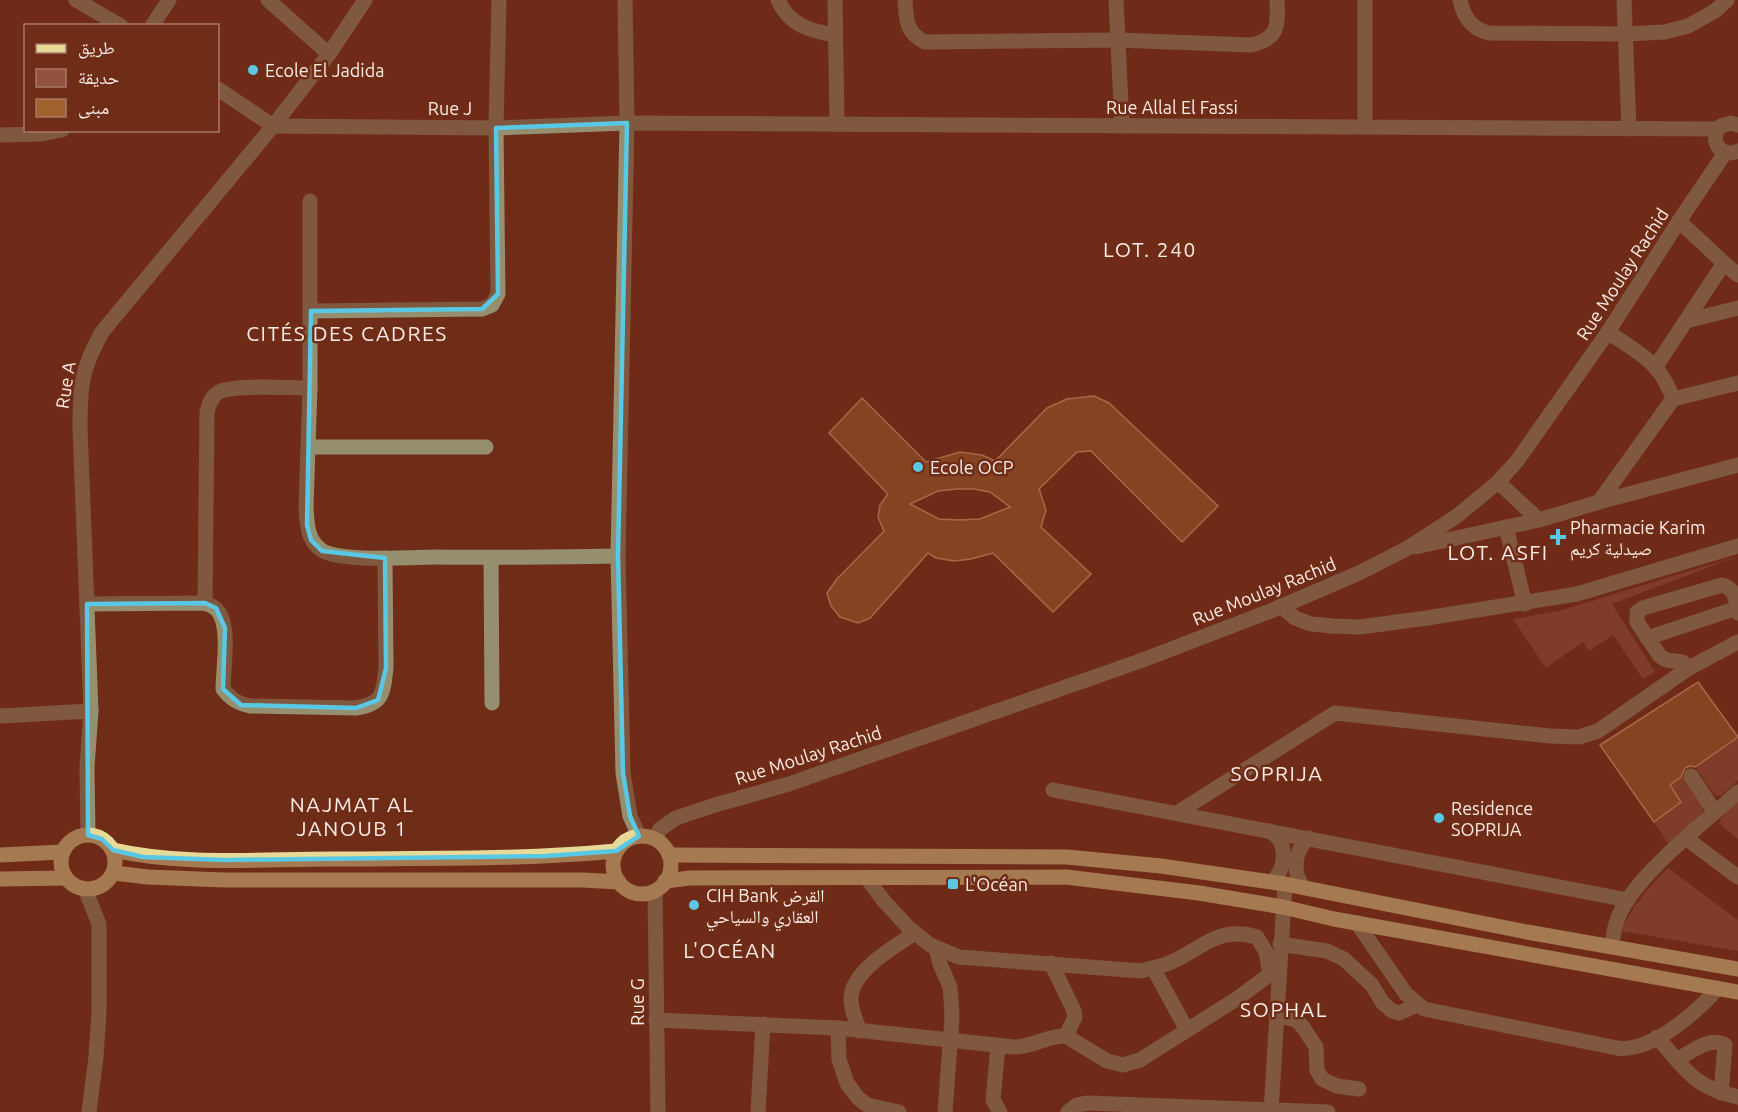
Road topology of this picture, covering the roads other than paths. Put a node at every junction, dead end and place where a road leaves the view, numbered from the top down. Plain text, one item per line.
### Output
1 (76, 0) edge
2 (170, 0) edge
3 (267, 0) edge
4 (365, 0) edge
5 (499, 0) edge
6 (625, 0) edge
7 (778, 0) edge
8 (835, 0) edge
9 (905, 0) edge
10 (1116, 0) edge
11 (1278, 0) edge
12 (1365, 0) edge
13 (1460, 0) edge
14 (1624, 0) edge
15 (1727, 0) edge
16 (118, 24) edge
17 (153, 24) edge
18 (1626, 34) junction
19 (835, 35) junction
20 (1118, 40) junction
21 (329, 54) junction
22 (219, 90) edge
23 (627, 123) junction
24 (837, 124) junction
25 (1738, 125) edge
26 (273, 126) junction
27 (1122, 126) junction
28 (1365, 127) junction
29 (496, 128) junction
30 (1629, 129) junction
31 (1718, 129) junction
32 (52, 132) edge
33 (0, 135) edge
34 (1734, 153) edge
35 (310, 201) dead end
36 (1678, 221) junction
37 (1724, 263) junction
38 (1738, 275) edge
39 (1738, 308) edge
40 (311, 311) junction
41 (1686, 321) junction
42 (1608, 332) junction
43 (1656, 366) junction
44 (1738, 383) edge
45 (310, 388) junction
46 (1673, 399) junction
47 (309, 447) junction
48 (486, 447) dead end
49 (1738, 465) edge
50 (1498, 482) junction
51 (1599, 502) junction
52 (1539, 520) junction
53 (1506, 527) junction
54 (1738, 546) edge
55 (1406, 549) junction
56 (618, 556) junction
57 (386, 558) junction
58 (491, 559) junction
59 (205, 603) junction
60 (87, 604) junction
61 (1525, 604) junction
62 (1281, 606) junction
63 (1738, 611) edge
64 (1647, 638) junction
65 (1738, 642) edge
66 (1689, 668) junction
67 (492, 703) dead end
68 (91, 711) junction
69 (0, 716) edge
70 (1691, 776) dead end
71 (1053, 790) dead end
72 (1738, 792) edge
73 (1715, 812) junction
74 (1177, 813) junction
75 (1270, 831) junction
76 (88, 835) junction
77 (639, 836) junction
78 (1308, 838) junction
79 (655, 839) junction
80 (1687, 839) junction
81 (113, 850) junction
82 (616, 851) junction
83 (63, 852) junction
84 (0, 855) edge
85 (669, 855) junction
86 (114, 873) junction
87 (866, 877) junction
88 (1738, 877) edge
89 (66, 878) junction
90 (0, 879) edge
91 (619, 882) junction
92 (1279, 883) junction
93 (660, 886) junction
94 (1303, 887) junction
95 (86, 889) junction
96 (1628, 900) junction
97 (1282, 907) junction
98 (1357, 923) junction
99 (915, 933) junction
100 (1280, 944) junction
101 (1612, 947) junction
102 (936, 948) junction
103 (1051, 963) junction
104 (1153, 968) junction
105 (1275, 969) junction
106 (1738, 969) edge
107 (1718, 988) junction
108 (1738, 992) edge
109 (1418, 1005) junction
110 (1276, 1015) junction
111 (656, 1020) junction
112 (763, 1024) junction
113 (838, 1028) junction
114 (1187, 1030) junction
115 (860, 1031) junction
116 (1066, 1036) junction
117 (1657, 1037) junction
118 (949, 1040) junction
119 (998, 1046) junction
120 (1677, 1060) junction
121 (1359, 1089) dead end
122 (1721, 1093) junction
123 (1738, 1097) edge
124 (1271, 1111) edge
125 (89, 1112) edge
126 (658, 1112) edge
127 (758, 1112) edge
128 (899, 1112) edge
129 (945, 1112) edge
130 (1000, 1112) edge
131 (1068, 1112) edge
132 (1328, 1112) edge

1 - 16 street
2 - 17 street
3 - 21 street
4 - 21 street, Rue A
5 - 29 street
6 - 23 street
7 - 19 street
8 - 19 street
9 - 20 street
10 - 20 street
11 - 20 street
12 - 28 street
13 - 18 street
14 - 18 street
15 - 18 street
18 - 30 street
19 - 24 street
20 - 27 street
21 - 26 street, Rue A
22 - 26 street
23 - 24 street, Rue Allal El Fassi
23 - 29 street, Rue J
23 - 56 street
24 - 27 street, Rue Allal El Fassi
25 - 31 street, Rue Allal El Fassi
26 - 29 street, Rue J
26 - 60 street, Rue A
27 - 28 street, Rue Allal El Fassi
28 - 30 street, Rue Allal El Fassi
29 - 40 street
30 - 31 street, Rue Allal El Fassi
31 - 34 street
32 - 33 street
34 - 36 street, Rue Moulay Rachid
35 - 40 street
36 - 37 street
36 - 42 street, Rue Moulay Rachid
37 - 38 street
37 - 41 street
39 - 41 street
40 - 45 street
41 - 43 street
42 - 43 street
42 - 50 street, Rue Moulay Rachid
43 - 46 street
44 - 46 street
45 - 47 street
45 - 59 street
46 - 51 street
47 - 48 street
47 - 57 street
49 - 51 street
50 - 52 street
50 - 55 street, Rue Moulay Rachid
51 - 52 street
52 - 53 street
53 - 55 street
53 - 61 street
54 - 61 street
55 - 62 street, Rue Moulay Rachid
56 - 58 street
56 - 77 street
57 - 58 street
57 - 59 street
58 - 67 street
59 - 60 street
60 - 68 street, Rue A
61 - 62 street
62 - 79 street, Rue Moulay Rachid
63 - 64 street
63 - 64 street
64 - 66 street
65 - 66 street
66 - 74 street
68 - 69 street
68 - 76 street, Rue A
70 - 73 street
71 - 74 street
72 - 73 street
73 - 80 street
74 - 75 street
75 - 78 street
75 - 92 street
76 - 81 main road
76 - 83 main road
77 - 79 main road
77 - 82 main road
78 - 94 street
78 - 96 street
79 - 85 main road
80 - 88 street
80 - 96 street
81 - 82 main road
81 - 86 main road
82 - 91 main road
83 - 84 main road
83 - 89 main road
85 - 92 main road
85 - 93 main road
86 - 91 main road
86 - 95 main road
87 - 93 main road
87 - 97 main road
87 - 99 street
89 - 90 main road
89 - 95 main road
91 - 93 main road
92 - 94 main road
92 - 97 street
93 - 111 street, Rue G
94 - 101 main road
95 - 125 street
96 - 101 street
97 - 98 main road
97 - 100 street
98 - 107 main road
98 - 109 street
99 - 102 street
99 - 115 street
100 - 105 street
100 - 109 street
101 - 106 main road
102 - 103 street
102 - 118 street
103 - 104 street
103 - 116 street
104 - 105 street
104 - 114 street
105 - 110 street
105 - 114 street
107 - 108 main road
107 - 117 street
109 - 117 street
110 - 121 street
110 - 124 street
111 - 112 street
111 - 126 street, Rue G
112 - 113 street
112 - 127 street
113 - 115 street
113 - 128 street
114 - 116 street
115 - 118 street
116 - 119 street
117 - 120 street
118 - 119 street
118 - 129 street
119 - 130 street
120 - 122 street
120 - 122 street
122 - 123 street
124 - 131 street
124 - 132 street

